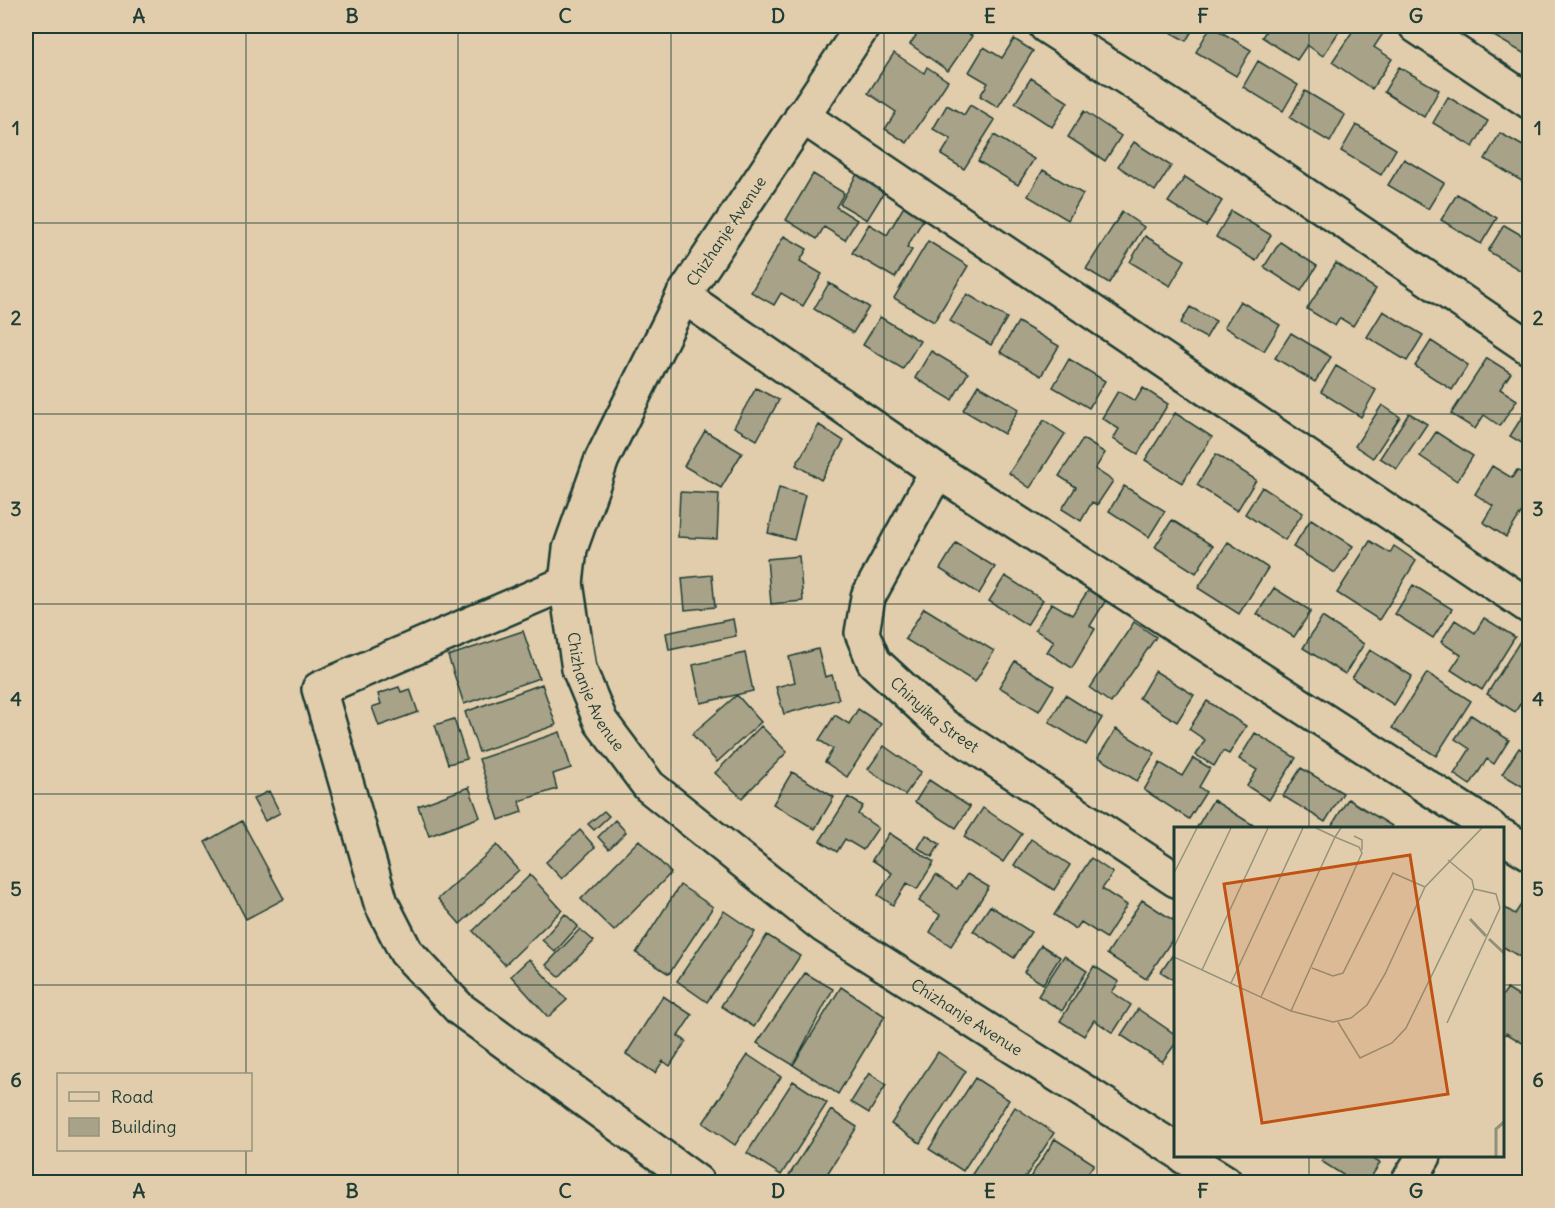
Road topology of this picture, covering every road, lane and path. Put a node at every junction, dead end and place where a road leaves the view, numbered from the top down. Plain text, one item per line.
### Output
1 (863, 26) edge
2 (1046, 26) edge
3 (1416, 26) edge
4 (1530, 102) edge
5 (802, 116) junction
6 (683, 296) junction
7 (1530, 348) edge
8 (937, 471) junction
9 (566, 583) junction
10 (1530, 607) edge
11 (1489, 827) edge
12 (1504, 837) edge
13 (1530, 853) edge
14 (1174, 879) edge
15 (1174, 1149) edge
16 (1186, 1157) edge
17 (1423, 1157) edge
18 (697, 1182) edge
19 (1225, 1182) edge
20 (1408, 1182) edge

1 - 5 street, Chizhanje Avenue
2 - 7 street
3 - 4 street
5 - 6 street, Chizhanje Avenue
5 - 10 street
6 - 8 street
6 - 9 street, Chizhanje Avenue
8 - 11 street
8 - 14 street, Chinyika Street
9 - 15 street, Chizhanje Avenue
9 - 18 street
12 - 13 street
16 - 19 street
17 - 20 street

